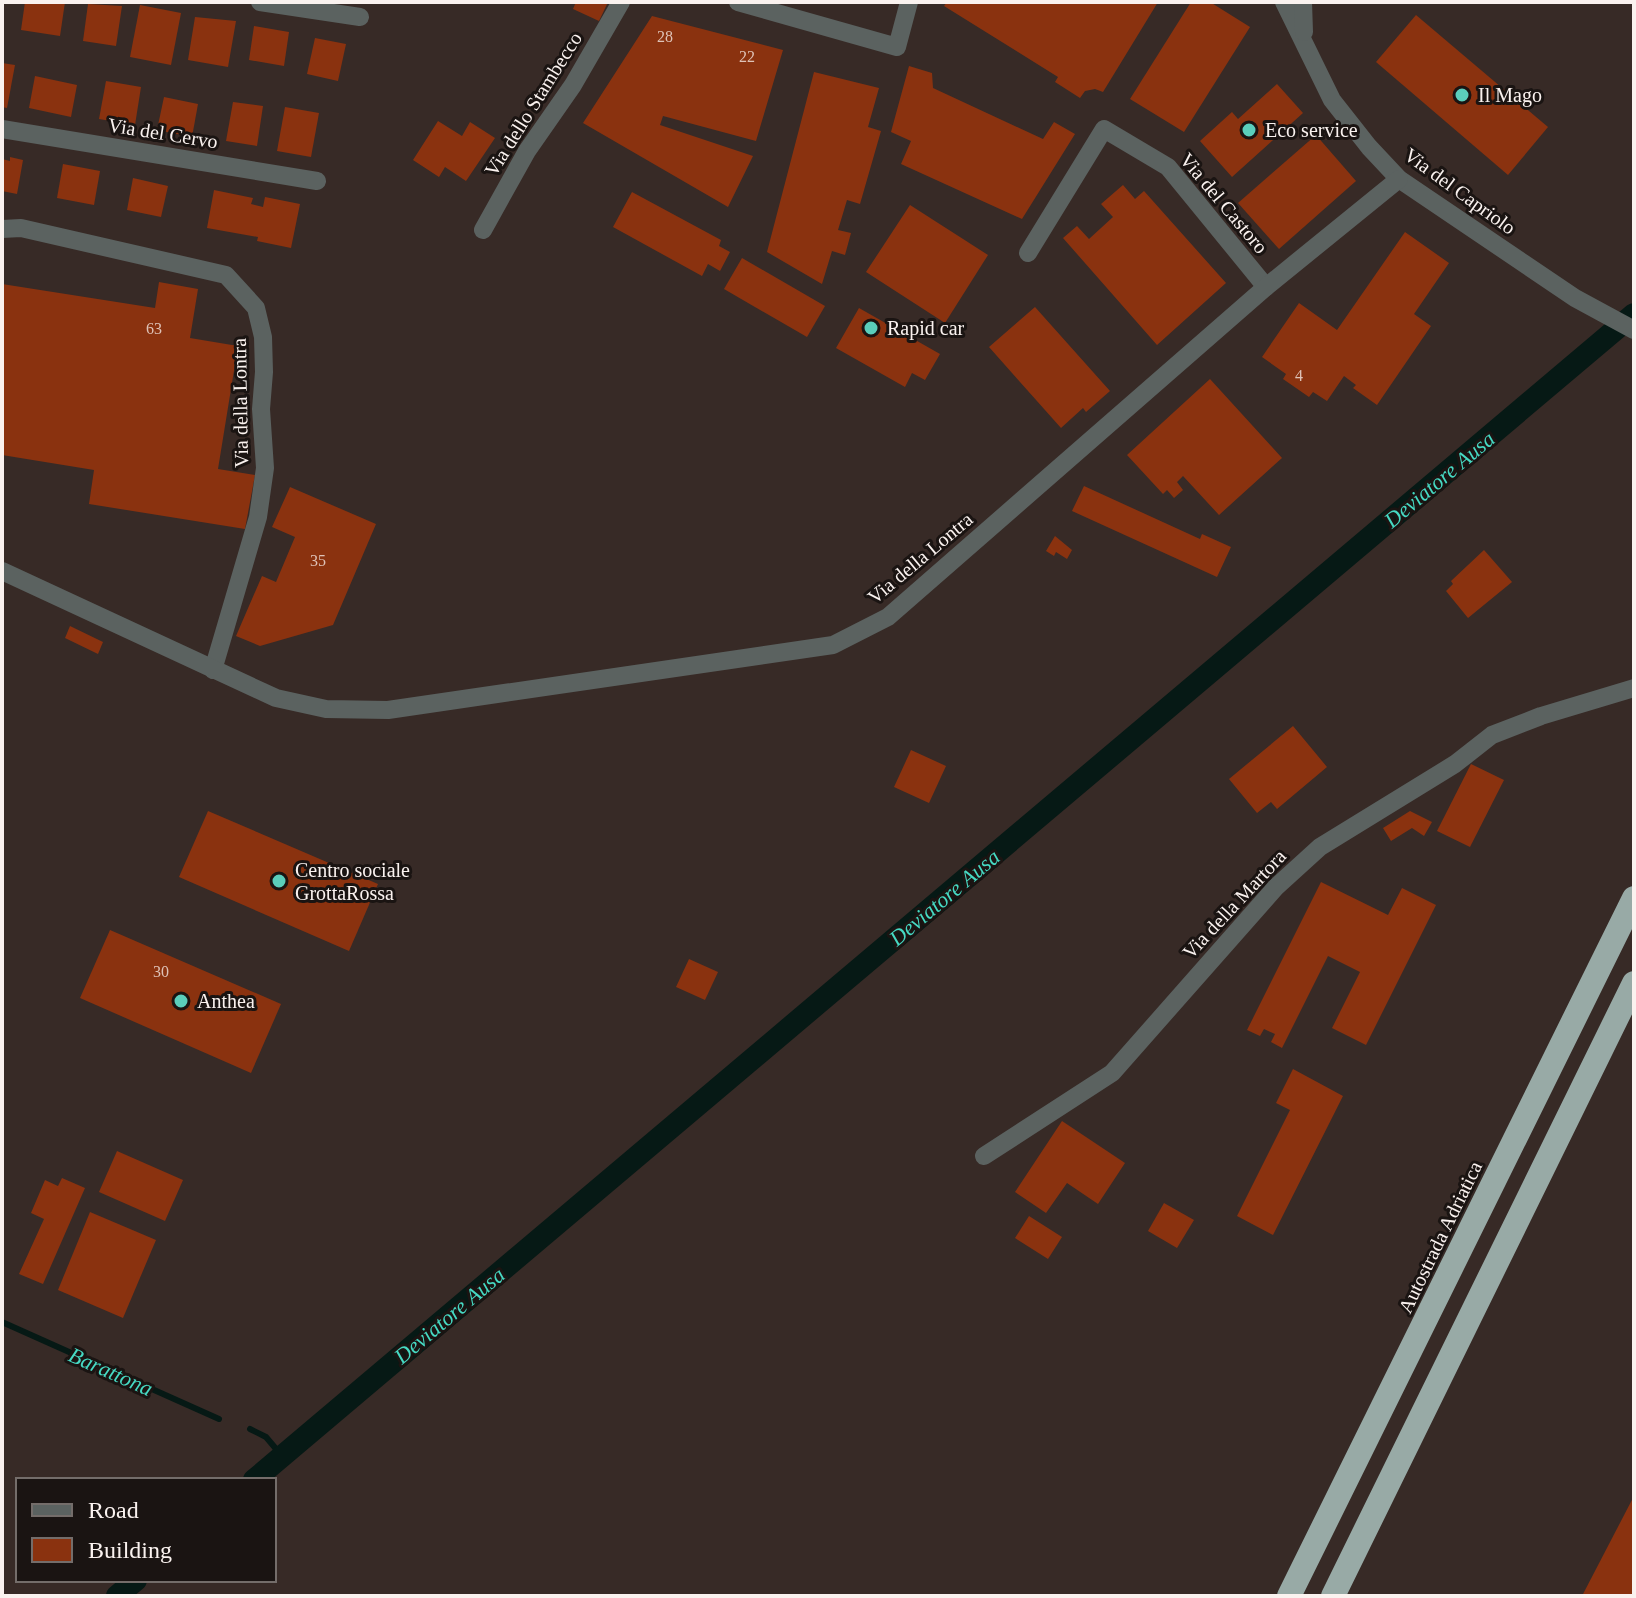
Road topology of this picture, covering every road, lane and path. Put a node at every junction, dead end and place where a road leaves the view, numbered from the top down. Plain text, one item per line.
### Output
1 (260, 2) edge
2 (621, 2) edge
3 (738, 2) edge
4 (909, 2) edge
5 (1284, 2) edge
6 (1303, 2) edge
7 (360, 17) dead end
8 (1305, 43) junction
9 (2, 129) edge
10 (1399, 179) junction
11 (317, 181) dead end
12 (2, 229) edge
13 (483, 230) dead end
14 (1028, 253) dead end
15 (1266, 287) junction
16 (1634, 330) edge
17 (2, 571) edge
18 (213, 670) junction
19 (1634, 688) edge
20 (1634, 898) edge
21 (1634, 983) edge
22 (984, 1156) dead end
23 (1289, 1596) edge
24 (1333, 1596) edge

1 - 7 street
2 - 13 street, Via dello Stambecco
3 - 4 street
5 - 8 street, Via del Capriolo
6 - 8 street, Via del Capriolo
8 - 10 street, Via del Capriolo
9 - 11 street, Via del Cervo
10 - 15 street, Via della Lontra
10 - 16 street, Via del Capriolo
12 - 18 street, Via della Lontra
14 - 15 street, Via del Castoro
15 - 18 street, Via della Lontra
17 - 18 street, Via della Lontra
19 - 22 street, Via della Martora
20 - 23 highway, Autostrada Adriatica
21 - 24 highway

